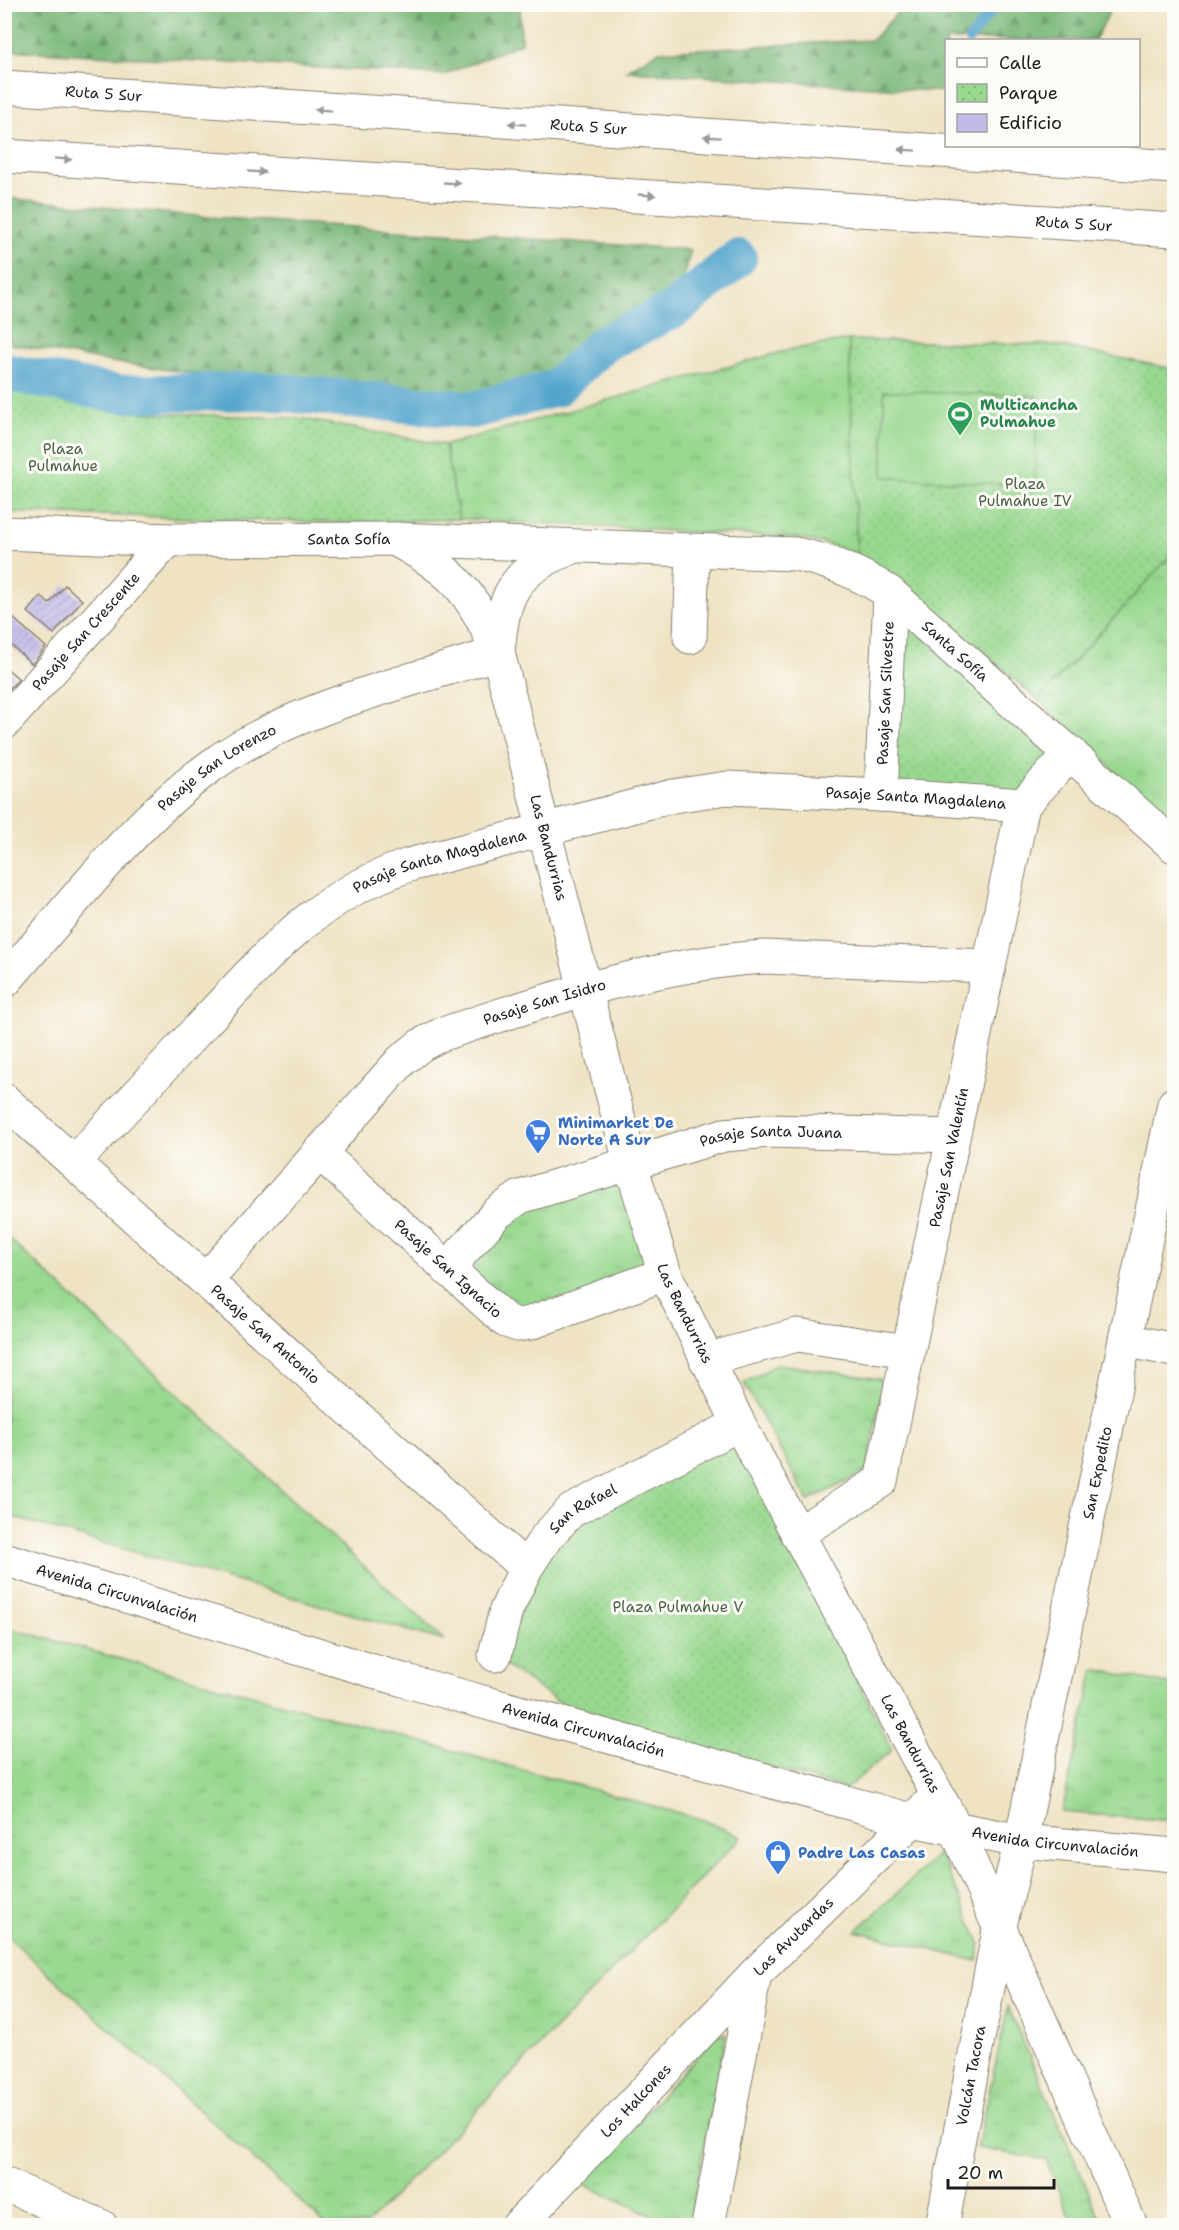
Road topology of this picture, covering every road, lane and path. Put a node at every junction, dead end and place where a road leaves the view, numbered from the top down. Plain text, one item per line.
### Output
1 (4, 87) edge
2 (4, 156) edge
3 (1174, 167) edge
4 (1174, 230) edge
5 (4, 533) edge
6 (394, 539) junction
7 (168, 540) junction
8 (576, 546) junction
9 (693, 551) junction
10 (890, 593) junction
11 (690, 637) dead end
12 (498, 653) junction
13 (4, 723) edge
14 (1071, 753) junction
15 (881, 795) junction
16 (1023, 805) junction
17 (543, 829) junction
18 (1174, 846) edge
19 (989, 966) junction
20 (4, 982) edge
21 (586, 991) junction
22 (4, 1100) edge
23 (1174, 1104) edge
24 (953, 1136) junction
25 (318, 1152) junction
26 (74, 1162) junction
27 (630, 1162) junction
28 (447, 1269) junction
29 (665, 1274) junction
30 (206, 1280) junction
31 (1125, 1340) junction
32 (1174, 1350) edge
33 (908, 1351) junction
34 (706, 1359) junction
35 (739, 1425) junction
36 (797, 1534) junction
37 (4, 1559) edge
38 (526, 1568) junction
39 (495, 1655) dead end
40 (938, 1796) junction
41 (911, 1820) junction
42 (956, 1829) junction
43 (1022, 1841) junction
44 (1174, 1855) edge
45 (1000, 1925) junction
46 (755, 1974) junction
47 (4, 2184) edge
48 (85, 2222) edge
49 (518, 2226) edge
50 (708, 2226) edge
51 (942, 2226) edge
52 (1131, 2226) edge

3 -> 1 main road, Ruta 5 Sur
2 -> 4 main road, Ruta 5 Sur
5 - 7 main road, Santa Sofía
6 - 7 main road, Santa Sofía
6 - 8 main road, Santa Sofía
6 - 12 main road, Las Bandurrias
7 - 13 main road, Pasaje San Crescente
8 - 9 main road, Santa Sofía
8 - 12 main road, Las Bandurrias
9 - 10 main road, Santa Sofía
9 - 11 main road
10 - 14 main road, Santa Sofía
10 - 15 main road, Pasaje San Silvestre
12 - 17 main road, Las Bandurrias
12 - 20 main road, Pasaje San Lorenzo
14 - 16 main road
14 - 18 main road, Santa Sofía
15 - 16 main road, Pasaje Santa Magdalena
15 - 17 main road, Pasaje Santa Magdalena
16 - 19 main road, Pasaje San Valentín
17 - 21 main road, Las Bandurrias
17 - 26 main road, Pasaje Santa Magdalena
19 - 21 main road, Pasaje San Isidro
19 - 24 main road, Pasaje San Valentín
21 - 25 main road, Pasaje San Isidro
21 - 27 main road, Las Bandurrias
22 - 26 main road, Pasaje San Antonio
23 - 31 main road, San Expedito
24 - 27 main road, Pasaje Santa Juana
24 - 33 main road, Pasaje San Valentín
25 - 28 main road, Pasaje San Ignacio
25 - 30 main road, Pasaje San Isidro
26 - 30 main road, Pasaje San Antonio
27 - 28 main road, Pasaje Santa Juana
27 - 29 main road, Las Bandurrias
28 - 29 main road, Pasaje San Ignacio
29 - 34 main road, Las Bandurrias
30 - 38 main road, Pasaje San Antonio
31 - 32 main road
31 - 43 main road, San Expedito
33 - 34 main road
33 - 36 main road, Pasaje San Valentín
34 - 35 main road, Las Bandurrias
35 - 36 main road, Las Bandurrias
35 - 38 main road, San Rafael
36 - 40 main road, Las Bandurrias
37 - 41 main road, Avenida Circunvalación
38 - 39 main road, San Rafael
40 - 41 main road, Las Avutardas
40 - 42 main road, Las Bandurrias
41 - 42 main road, Avenida Circunvalación
41 - 46 main road, Las Avutardas
42 - 43 main road, Avenida Circunvalación
42 - 45 main road, Las Bandurrias
43 - 44 main road, Avenida Circunvalación
43 - 45 main road
45 - 51 main road, Volcán Tacora
45 - 52 main road, Las Bandurrias
46 - 49 main road, Los Halcones
46 - 50 main road, Las Avutardas
47 - 48 main road

